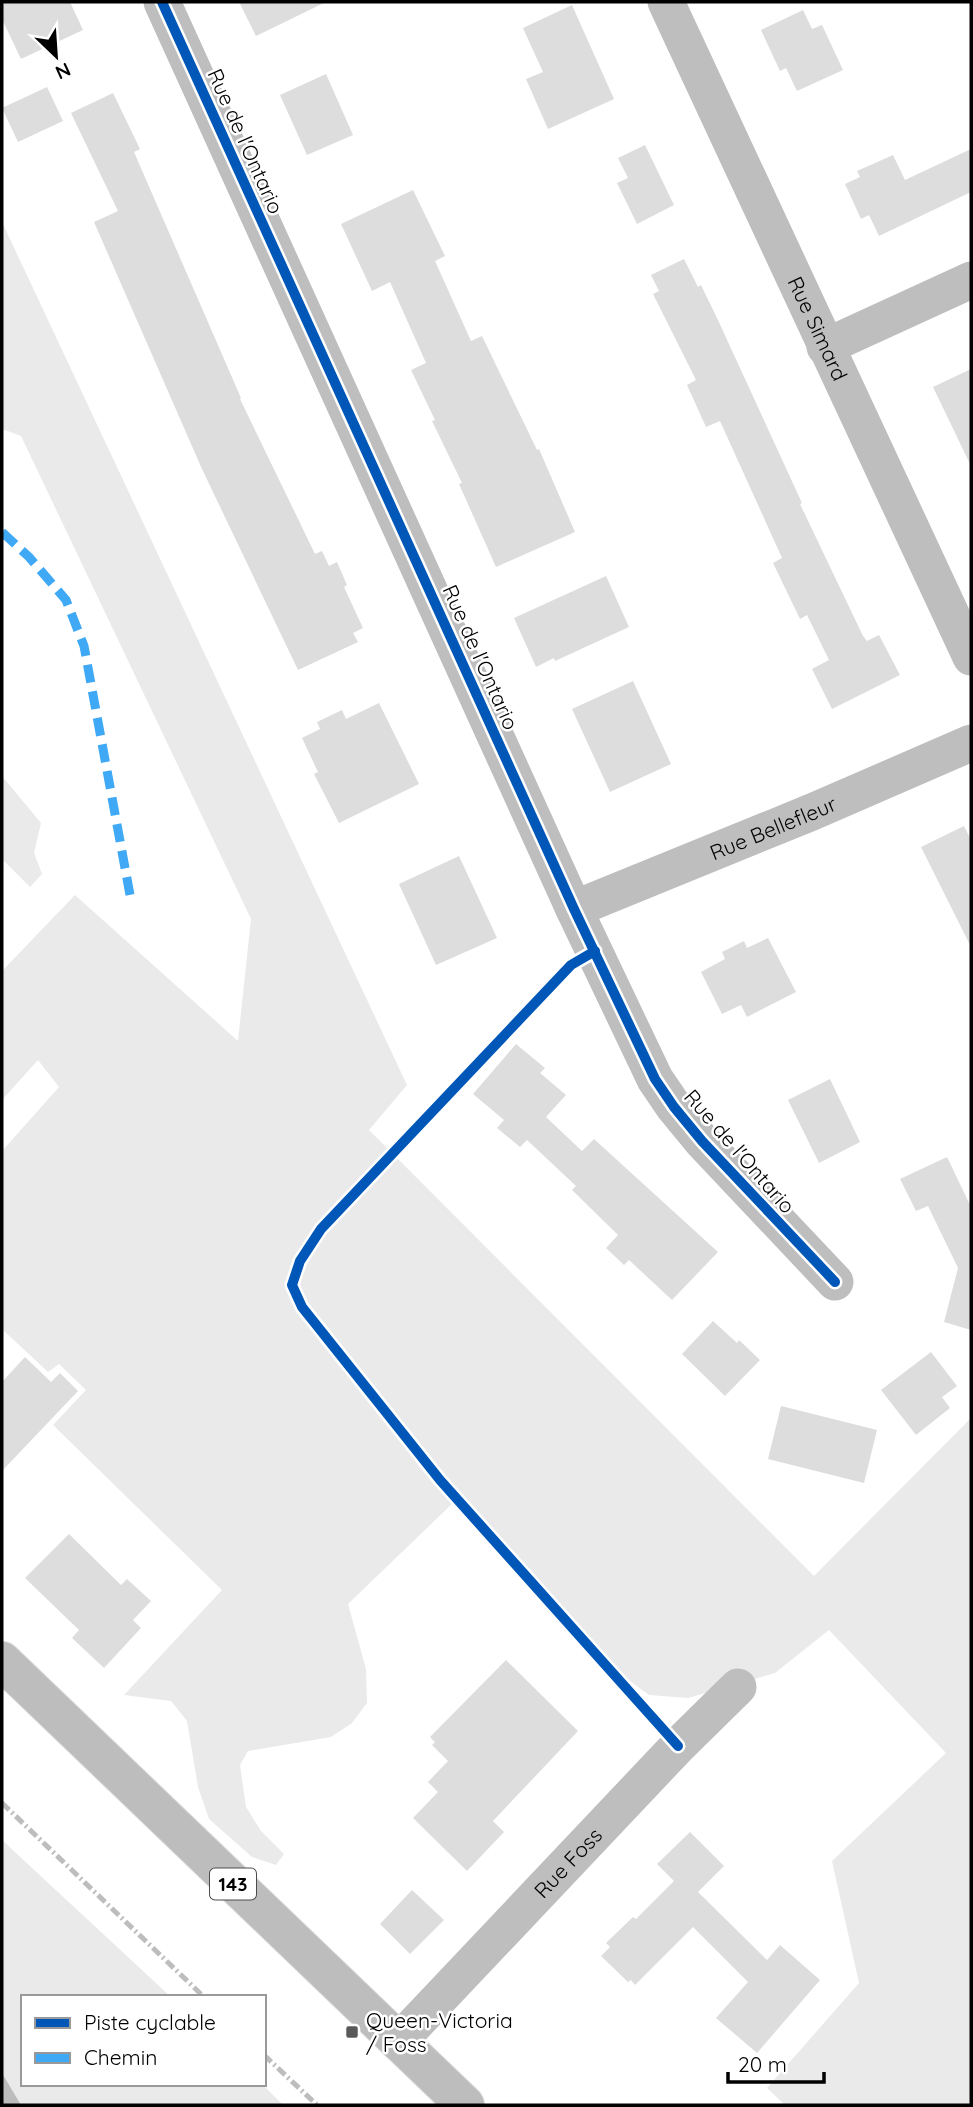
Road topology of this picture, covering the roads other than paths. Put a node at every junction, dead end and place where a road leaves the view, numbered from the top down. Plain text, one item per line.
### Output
1 (162, 2) edge
2 (666, 2) edge
3 (971, 280) edge
4 (825, 347) junction
5 (971, 657) edge
6 (971, 743) edge
7 (574, 909) junction
8 (835, 1282) dead end
9 (2, 1661) edge
10 (738, 1687) dead end
11 (398, 2042) junction
12 (465, 2105) edge

1 - 7 street, Rue de l'Ontario
2 - 4 street, Rue Simard
3 - 4 street
4 - 5 street, Rue Simard
6 - 7 street, Rue Bellefleur
7 - 8 street, Rue de l'Ontario
9 - 11 main road, 143
10 - 11 street, Rue Foss
11 - 12 main road, 143

